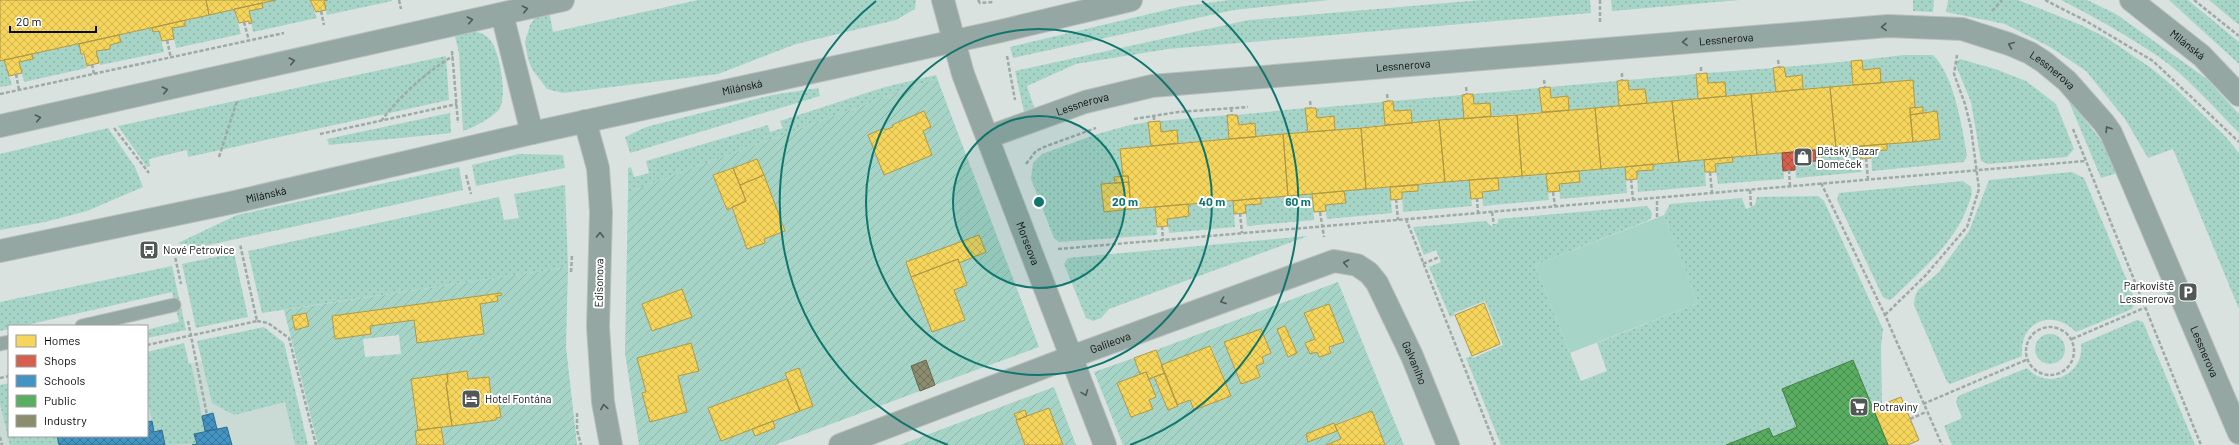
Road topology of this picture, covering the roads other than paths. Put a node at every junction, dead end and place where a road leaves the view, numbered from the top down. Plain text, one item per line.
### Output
1 (562, 0) edge
2 (943, 0) edge
3 (1131, 0) edge
4 (2131, 0) edge
5 (502, 14) junction
6 (952, 41) junction
7 (2239, 96) edge
8 (585, 121) junction
9 (0, 126) edge
10 (532, 133) junction
11 (988, 137) junction
12 (0, 251) edge
13 (1378, 284) joint
14 (174, 305) dead end
15 (117, 322) edge
16 (91, 325) edge
17 (1071, 357) junction
18 (2239, 433) edge
19 (611, 445) edge
20 (840, 445) edge
21 (1105, 445) edge
22 (1448, 445) edge

5 -> 1 street
2 - 6 street
3 - 6 street, Milánská
4 - 7 street, Milánská
9 -> 5 street
5 - 10 street
6 - 8 street, Milánská
6 - 11 street, Morseova
8 - 10 street, Milánská
19 -> 8 street, Edisonova
10 - 12 street, Milánská
11 - 17 street, Morseova
18 -> 11 street, Lessnerova
13 -> 17 street, Galileova
13 - 22 street, Galvaniho
14 - 15 lane
15 - 16 lane
17 - 20 street, Galileova
17 -> 21 street, Morseova

